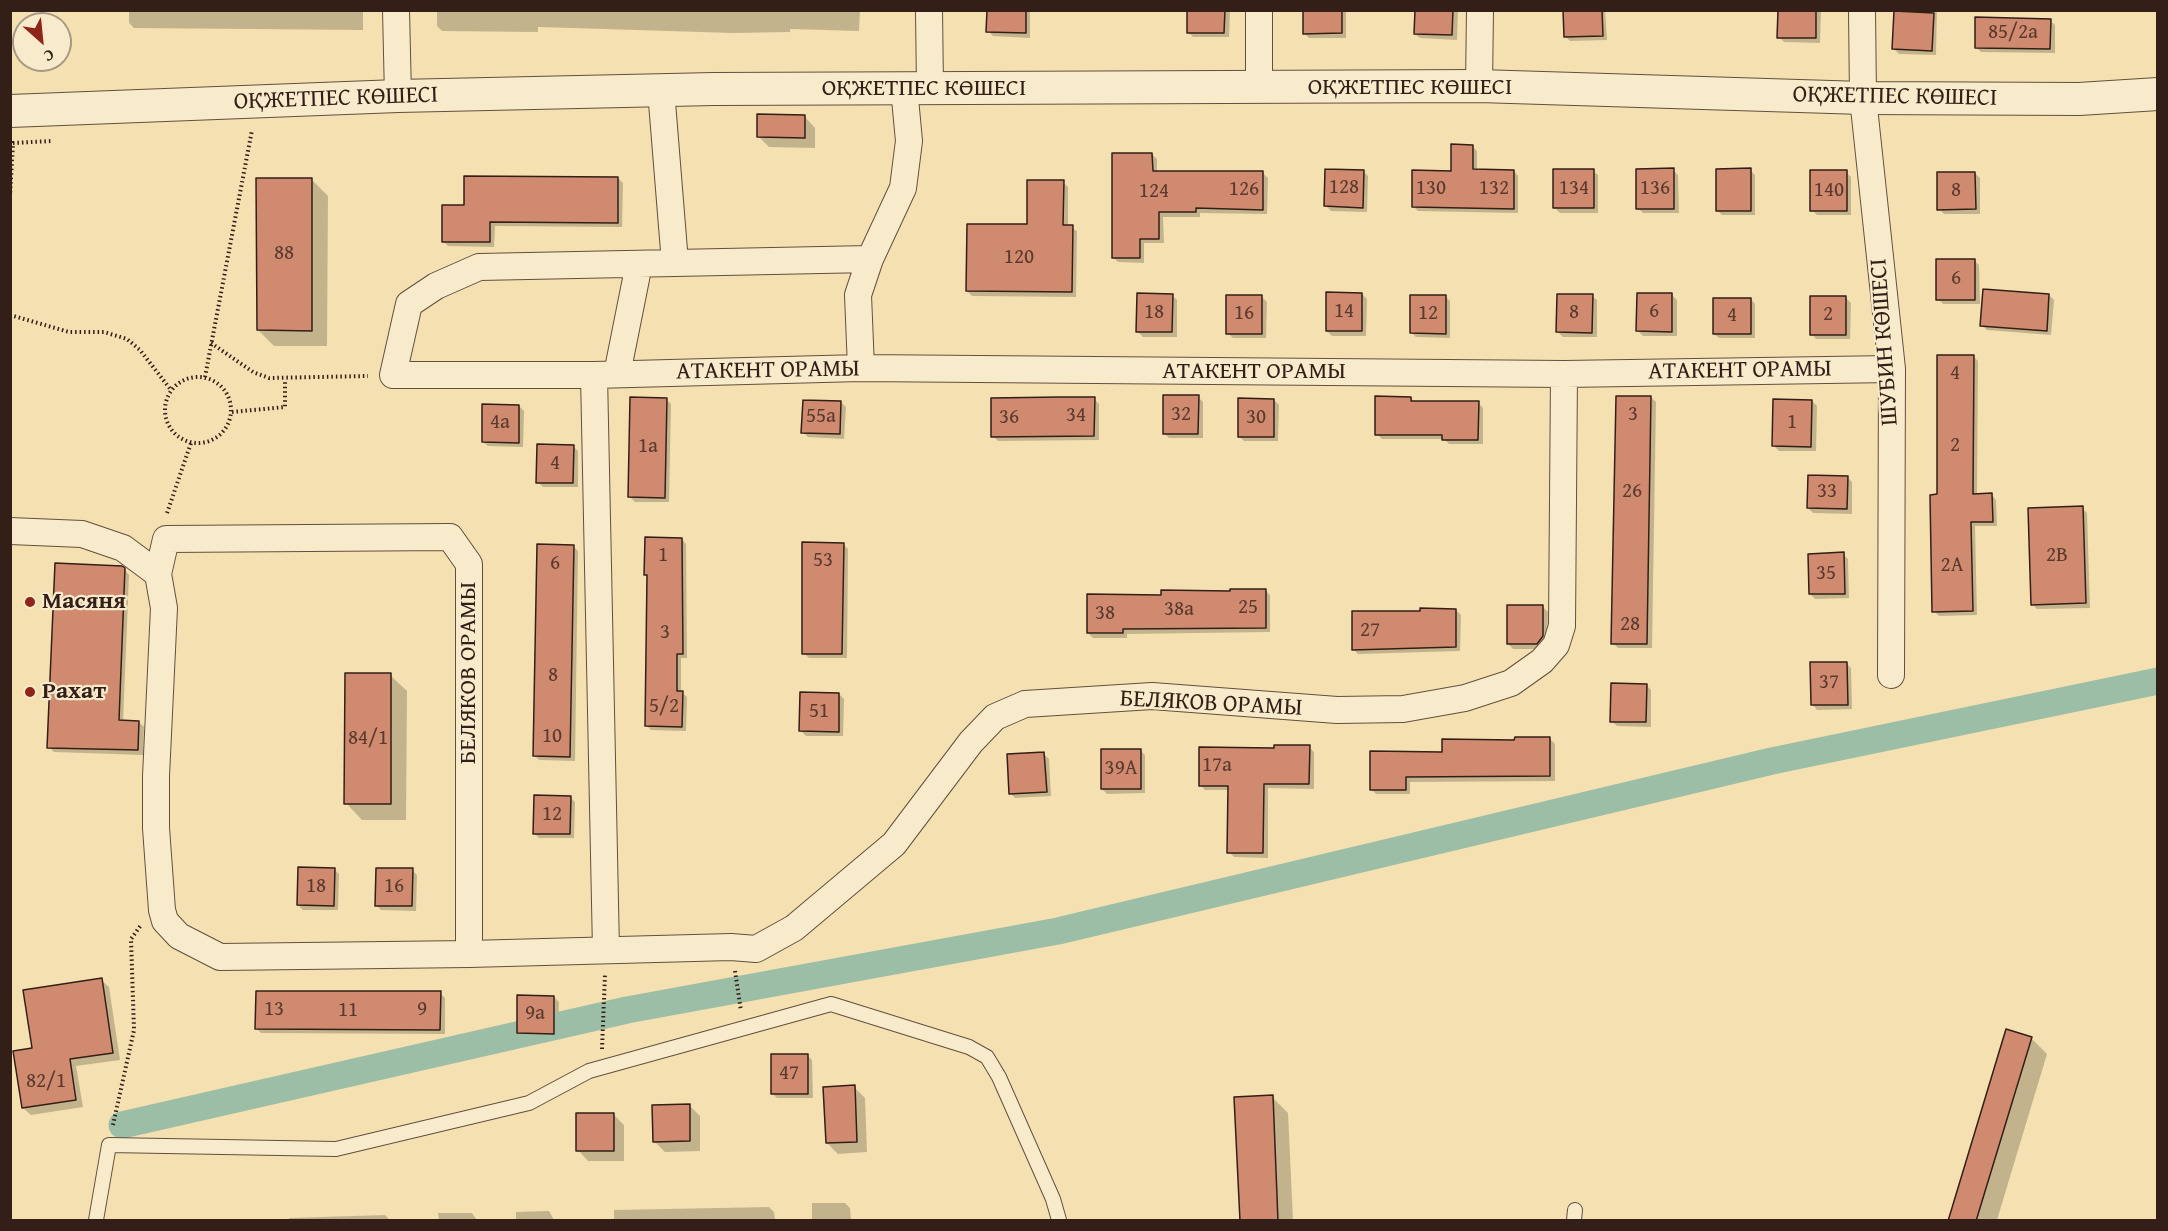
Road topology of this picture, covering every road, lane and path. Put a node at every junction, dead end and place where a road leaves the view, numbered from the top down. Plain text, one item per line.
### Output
1 (396, 10) edge
2 (929, 10) edge
3 (1259, 10) edge
4 (1480, 10) edge
5 (1862, 10) edge
6 (1479, 86) junction
7 (917, 88) junction
8 (1259, 89) junction
9 (661, 90) junction
10 (2157, 94) edge
11 (398, 96) junction
12 (1863, 98) junction
13 (10, 111) edge
14 (242, 127) dead end
15 (59, 140) dead end
16 (10, 197) edge
17 (870, 259) junction
18 (675, 263) junction
19 (639, 264) junction
20 (10, 315) edge
21 (211, 343) junction
22 (861, 368) junction
23 (1892, 369) junction
24 (1564, 374) junction
25 (393, 375) junction
26 (605, 375) junction
27 (205, 377) junction
28 (285, 380) junction
29 (171, 390) junction
30 (231, 412) junction
31 (191, 443) junction
32 (10, 531) edge
33 (166, 539) junction
34 (158, 574) junction
35 (1891, 675) dead end
36 (161, 894) junction
37 (606, 950) junction
38 (469, 954) junction
39 (604, 988) dead end
40 (601, 1067) junction
41 (109, 1145) junction
42 (96, 1221) edge
43 (1059, 1221) edge

1 - 11 street
2 - 7 street
3 - 8 street
4 - 6 street
5 - 12 street, ШУБИН КӨШЕСІ
6 - 8 street, ОҚЖЕТПЕС КӨШЕСІ
6 - 12 street, ОҚЖЕТПЕС КӨШЕСІ
7 - 8 street, ОҚЖЕТПЕС КӨШЕСІ
7 - 9 street, ОҚЖЕТПЕС КӨШЕСІ
7 - 17 street
9 - 11 street, ОҚЖЕТПЕС КӨШЕСІ
9 - 18 street
10 - 12 street, ОҚЖЕТПЕС КӨШЕСІ
11 - 13 street, ОҚЖЕТПЕС КӨШЕСІ
12 - 23 street, ШУБИН КӨШЕСІ
14 - 21 path
15 - 16 path
17 - 18 street
17 - 22 street
18 - 19 street
19 - 25 street
19 - 26 street
20 - 29 path
21 - 27 path
21 - 28 path
22 - 24 street, АТАКЕНТ ОРАМЫ
22 - 26 street, АТАКЕНТ ОРАМЫ
23 - 24 street, АТАКЕНТ ОРАМЫ
23 - 35 street, ШУБИН КӨШЕСІ
24 - 37 street, БЕЛЯКОВ ОРАМЫ
25 - 26 street, АТАКЕНТ ОРАМЫ
25 - 28 path
26 - 37 street
27 - 29 path
27 - 30 path
28 - 30 path
29 - 31 path
30 - 31 path
31 - 33 path
32 - 34 street
33 - 34 street
33 - 38 street, БЕЛЯКОВ ОРАМЫ
34 - 36 street, БЕЛЯКОВ ОРАМЫ
36 - 38 street, БЕЛЯКОВ ОРАМЫ
36 - 41 path
37 - 38 street, БЕЛЯКОВ ОРАМЫ
39 - 40 path
40 - 41 lane
40 - 43 lane
41 - 42 lane

